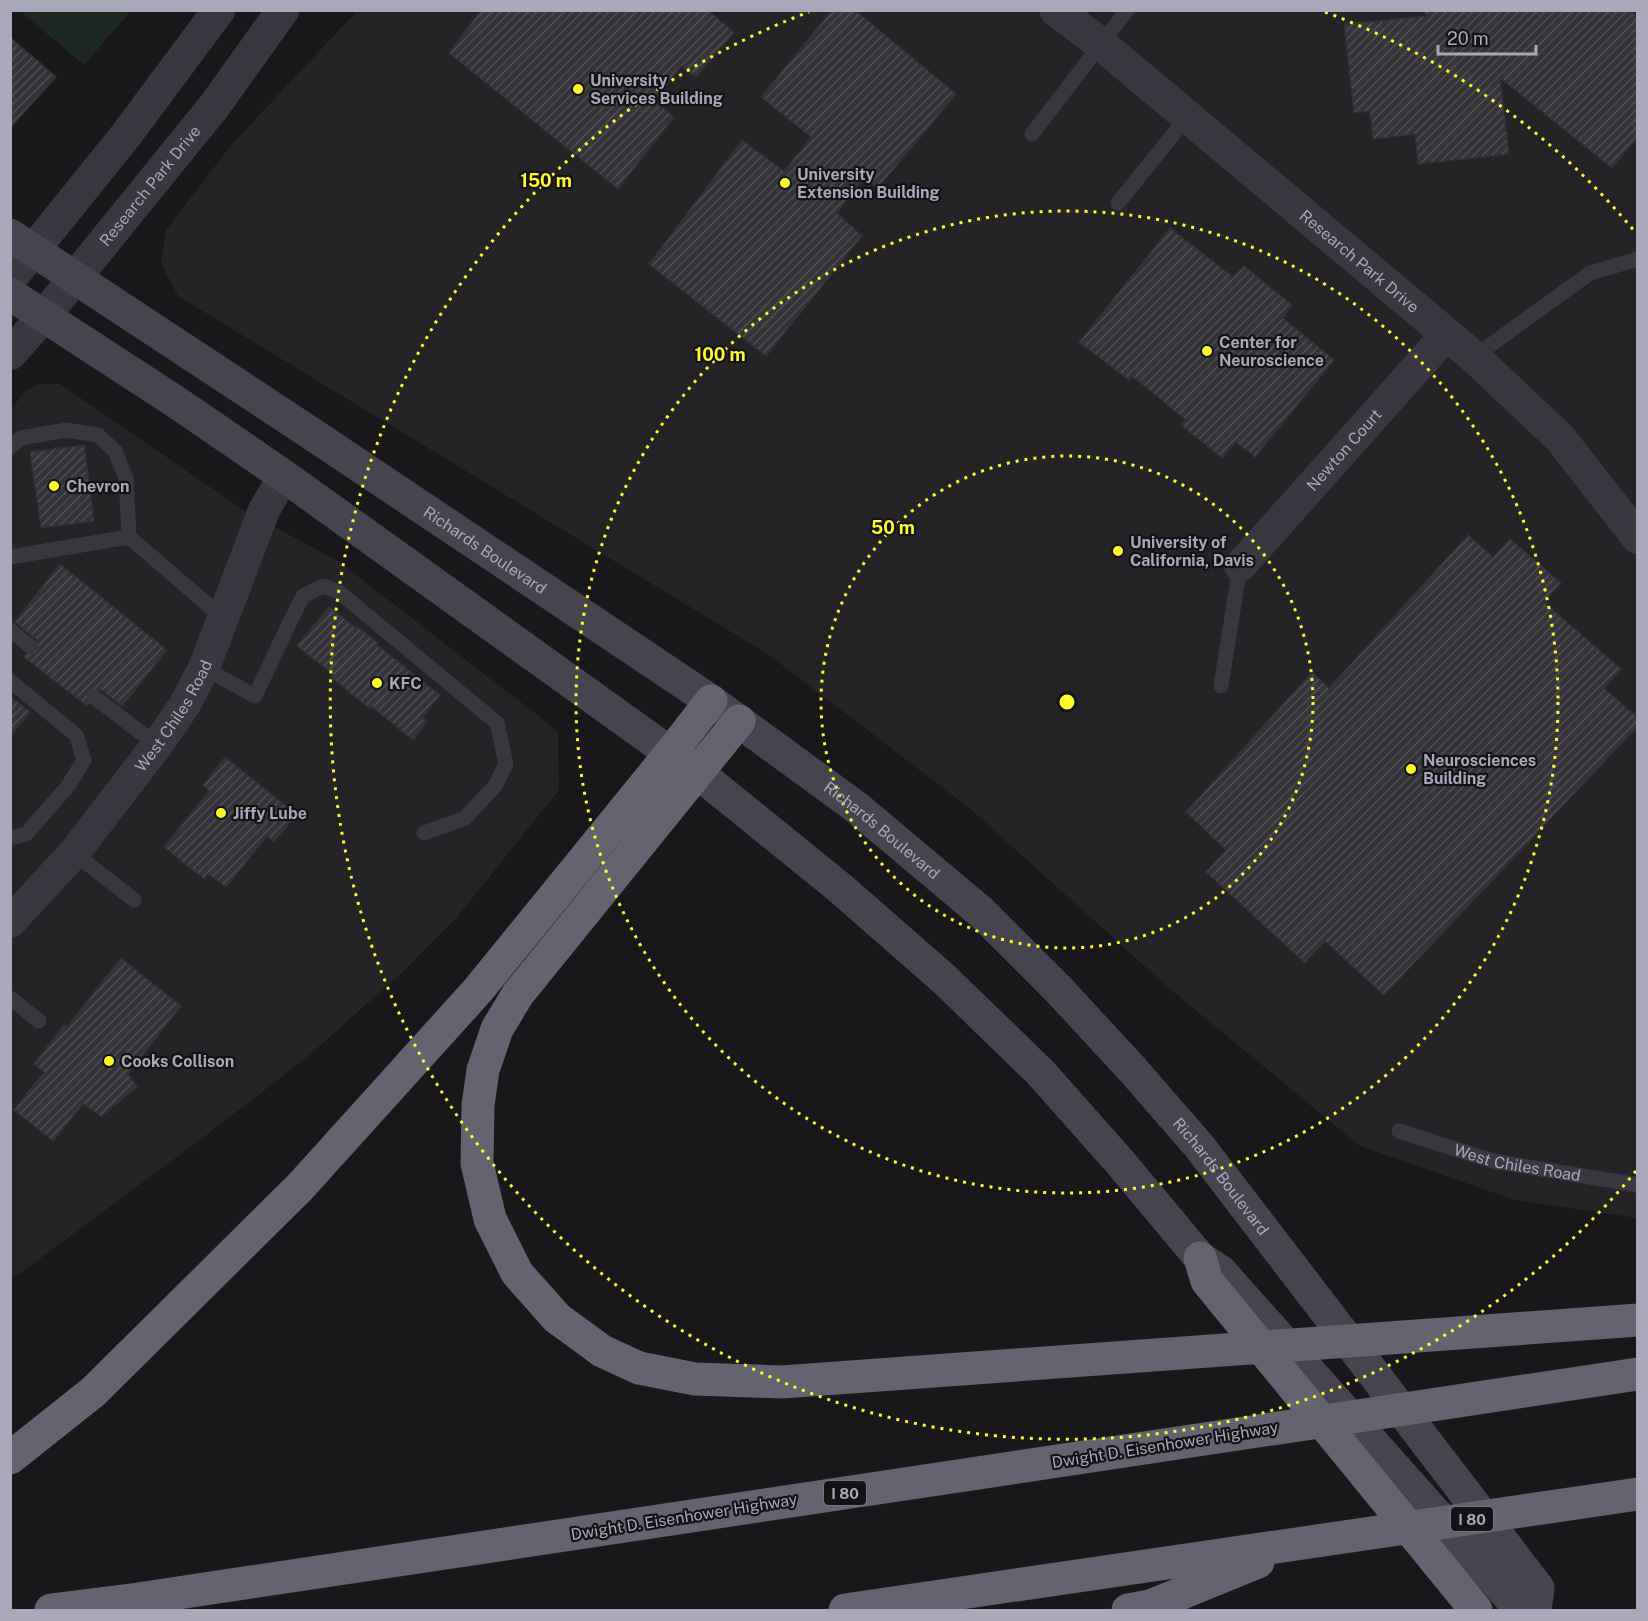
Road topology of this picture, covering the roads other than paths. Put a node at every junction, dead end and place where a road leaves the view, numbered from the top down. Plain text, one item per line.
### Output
1 (219, 10) edge
2 (282, 10) edge
3 (1056, 10) edge
4 (1127, 10) edge
5 (1102, 45) junction
6 (1188, 116) junction
7 (1032, 134) dead end
8 (1118, 203) dead end
9 (22, 242) edge
10 (1638, 259) edge
11 (75, 276) junction
12 (10, 279) edge
13 (10, 294) edge
14 (44, 315) junction
15 (1447, 334) junction
16 (10, 354) edge
17 (1474, 357) junction
18 (10, 447) edge
19 (284, 476) junction
20 (129, 537) junction
21 (1638, 538) edge
22 (10, 557) edge
23 (1240, 566) joint
24 (222, 617) junction
25 (10, 630) edge
26 (31, 647) dead end
27 (204, 668) junction
28 (10, 681) edge
29 (1221, 686) dead end
30 (94, 697) dead end
31 (711, 701) junction
32 (739, 721) junction
33 (157, 745) junction
34 (670, 753) junction
35 (698, 774) junction
36 (424, 833) dead end
37 (10, 838) edge
38 (74, 853) junction
39 (134, 900) dead end
40 (10, 922) edge
41 (10, 998) edge
42 (39, 1021) dead end
43 (1399, 1131) dead end
44 (1638, 1185) edge
45 (1200, 1258) junction
46 (1638, 1320) edge
47 (1638, 1374) edge
48 (10, 1458) edge
49 (1638, 1494) edge
50 (1307, 1543) junction
51 (51, 1611) edge
52 (845, 1611) edge
53 (1128, 1611) edge
54 (1476, 1611) edge
55 (1530, 1611) edge
56 (1535, 1611) edge

1 - 9 street
2 - 11 street, Research Park Drive
3 - 5 street, Research Park Drive
4 - 5 lane
5 - 6 street, Research Park Drive
5 - 7 lane
6 - 8 lane
6 - 15 street, Research Park Drive
9 - 11 main road, Richards Boulevard
9 - 12 street
10 - 17 lane
11 - 14 street, Research Park Drive
11 - 31 main road, Richards Boulevard
13 - 14 main road
14 - 16 street, Research Park Drive
14 - 19 main road
15 - 17 street, Research Park Drive
15 - 23 street, Newton Court
17 - 21 street, Research Park Drive
18 - 20 lane
19 - 24 street, West Chiles Road
19 - 34 main road
20 - 22 lane
20 - 24 lane
23 - 29 lane
24 - 27 street, West Chiles Road
25 - 26 lane
27 - 33 street, West Chiles Road
27 - 36 lane
28 - 37 lane
30 - 33 lane
31 - 32 main road, Richards Boulevard
31 - 34 highway
32 - 35 highway
32 - 56 main road, Richards Boulevard
33 - 38 street, West Chiles Road
34 - 35 main road
34 - 48 highway
35 - 45 main road
35 - 46 highway
38 - 39 lane
38 - 40 street, West Chiles Road
41 - 42 lane
43 - 44 lane, West Chiles Road
45 - 54 highway
45 - 55 main road
47 - 51 highway, Dwight D. Eisenhower Highway / I 80
49 - 50 highway, I 80
50 - 52 highway, I 80
50 - 53 highway

